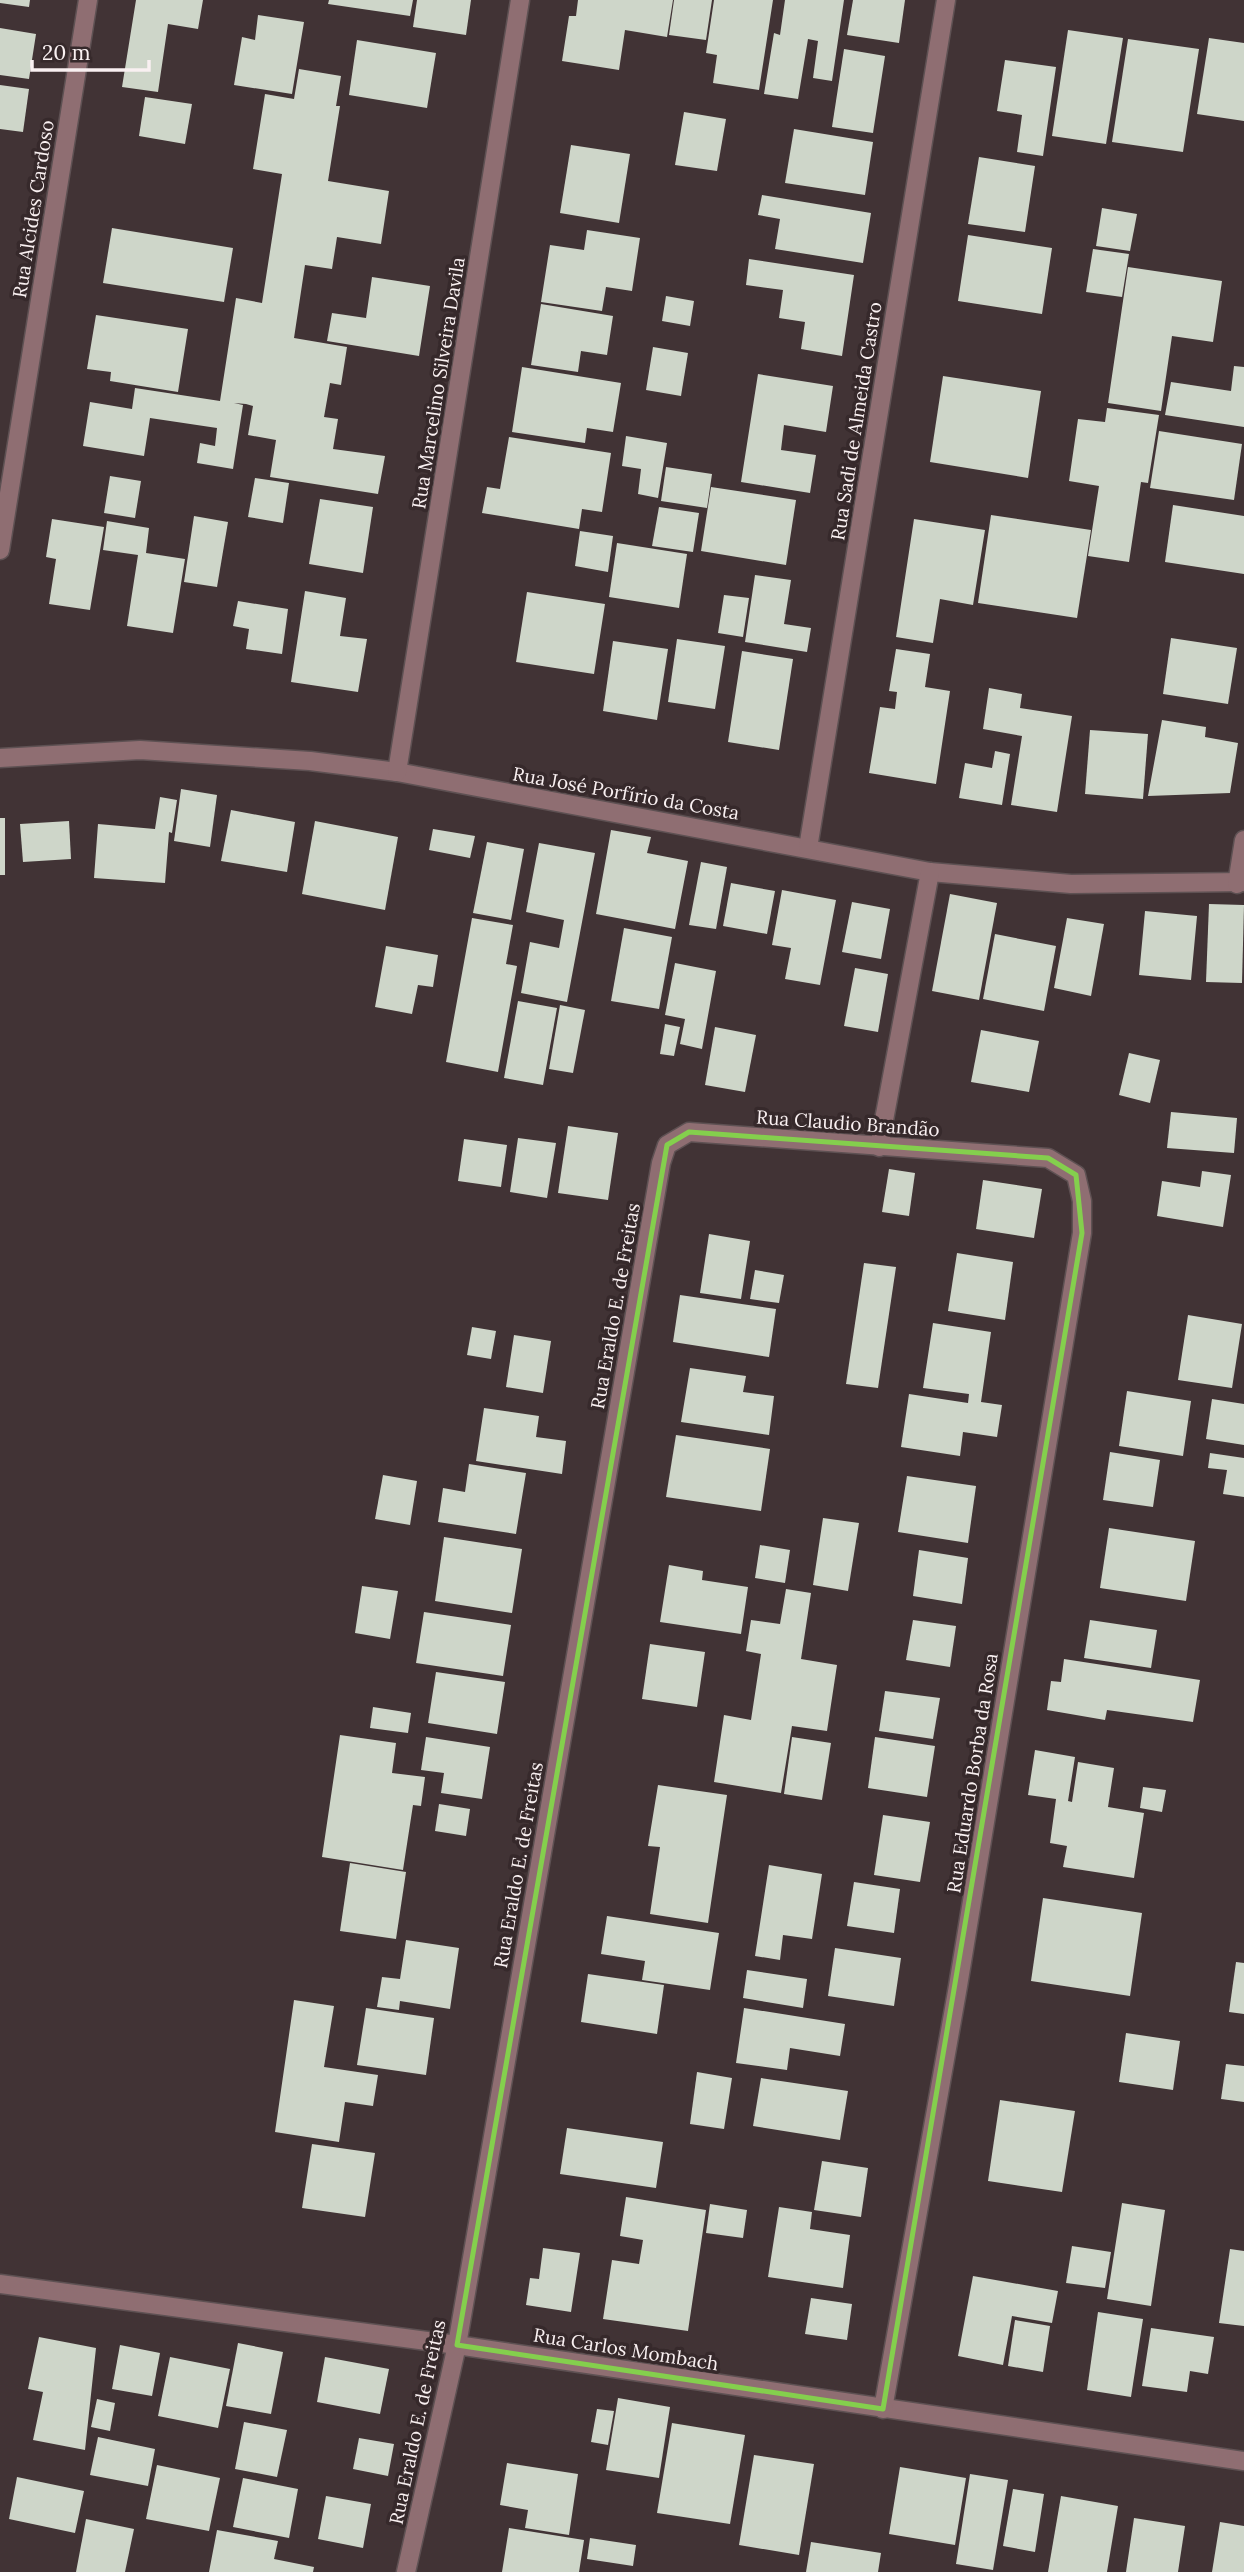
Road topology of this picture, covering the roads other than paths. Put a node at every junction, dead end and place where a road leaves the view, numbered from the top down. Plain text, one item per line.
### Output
1 (88, 0) edge
2 (520, 0) edge
3 (946, 0) edge
4 (0, 550) edge
5 (0, 758) edge
6 (397, 772) junction
7 (1244, 840) edge
8 (808, 848) junction
9 (930, 872) junction
10 (1241, 883) edge
11 (879, 1147) junction
12 (1048, 1158) joint
13 (661, 1163) joint
14 (0, 2284) edge
15 (457, 2345) junction
16 (883, 2409) junction
17 (1244, 2461) edge
18 (405, 2572) edge

1 - 4 street, Rua Alcides Cardoso
2 - 6 street, Rua Marcelino Silveira Davila
3 - 8 street, Rua Sadi de Almeida Castro
5 - 6 street, Rua José Porfírio da Costa
6 - 8 street, Rua José Porfírio da Costa
7 - 10 street
8 - 9 street, Rua José Porfírio da Costa
9 - 10 street, Rua José Porfírio da Costa
9 - 11 street
11 - 12 street, Rua Claudio Brandão
11 - 13 street, Rua Claudio Brandão
12 - 16 street, Rua Eduardo Borba da Rosa
13 - 15 street, Rua Eraldo E. de Freitas
14 - 15 street, Rua Carlos Mombach
15 - 16 street, Rua Carlos Mombach
15 - 18 street, Rua Eraldo E. de Freitas
16 - 17 street, Rua Carlos Mombach

